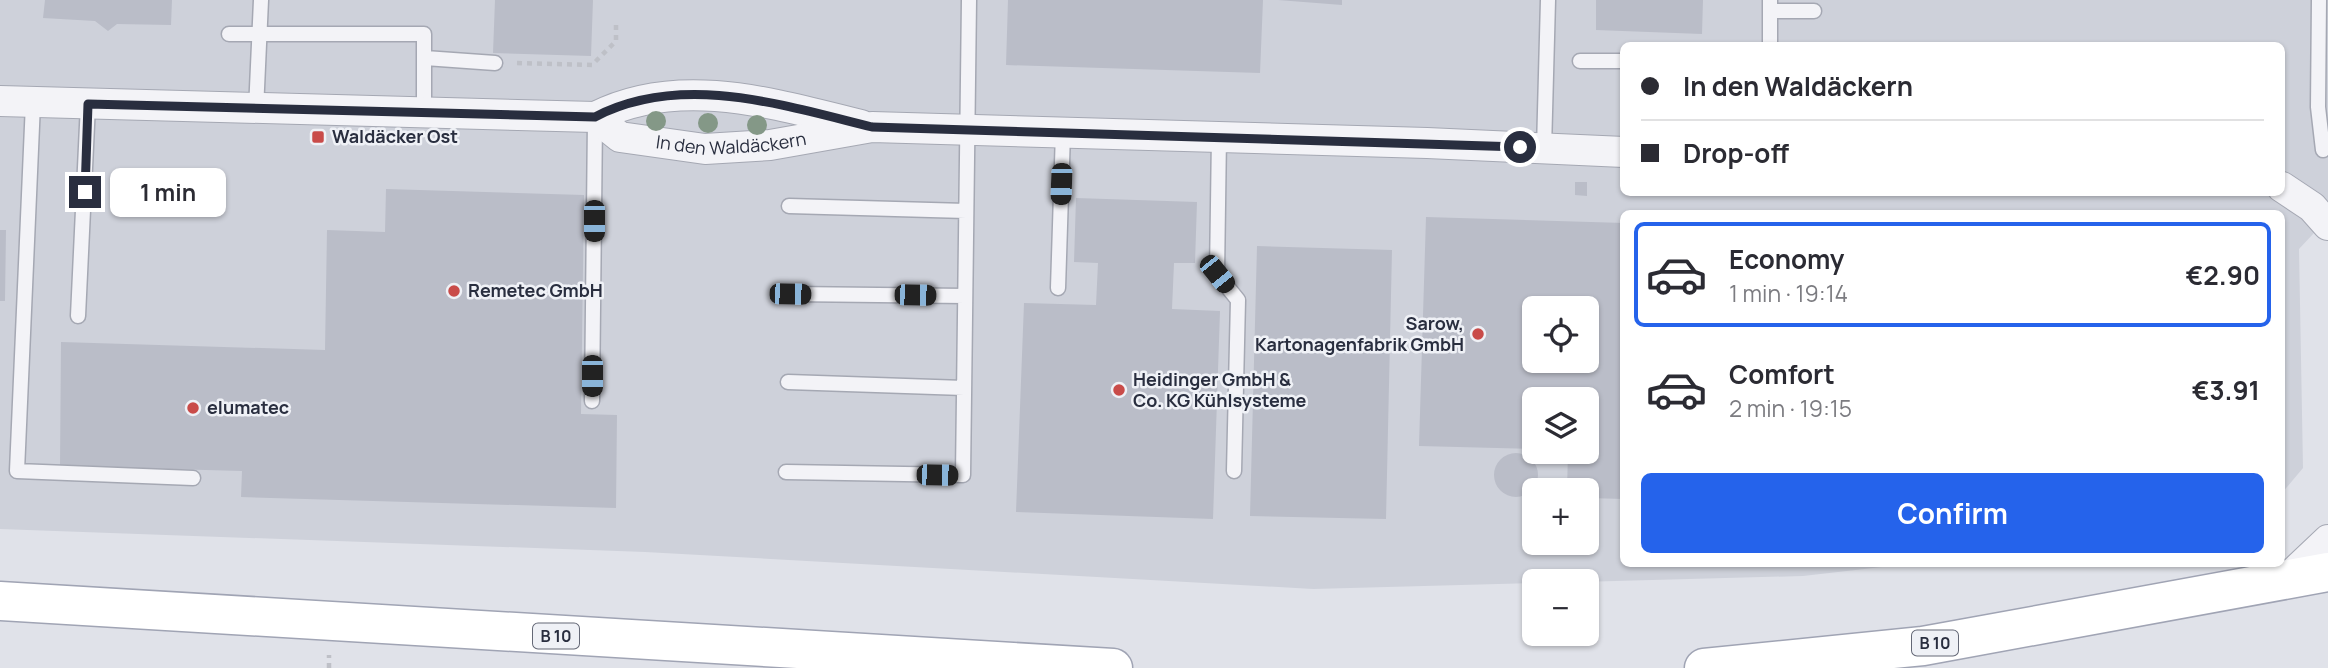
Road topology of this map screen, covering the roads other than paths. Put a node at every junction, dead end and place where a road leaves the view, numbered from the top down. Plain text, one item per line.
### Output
1 (261, 0) edge
2 (969, 0) edge
3 (1548, 0) edge
4 (2319, 0) edge
5 (1770, 6) edge
6 (1814, 11) dead end
7 (229, 34) dead end
8 (260, 34) junction
9 (1770, 42) edge
10 (425, 58) junction
11 (1580, 61) dead end
12 (1620, 61) edge
13 (495, 63) road end
14 (0, 101) edge
15 (33, 103) junction
16 (88, 104) junction
17 (256, 110) junction
18 (424, 113) junction
19 (595, 117) junction
20 (872, 127) junction
21 (967, 129) junction
22 (1063, 132) junction
23 (1219, 136) junction
24 (1544, 149) junction
25 (2323, 150) dead end
26 (1620, 152) edge
27 (2285, 189) edge
28 (789, 206) dead end
29 (966, 211) junction
30 (2328, 225) edge
31 (1058, 288) dead end
32 (790, 294) dead end
33 (965, 296) junction
34 (78, 316) dead end
35 (788, 382) dead end
36 (964, 388) junction
37 (592, 401) dead end
38 (1234, 471) dead end
39 (786, 472) dead end
40 (193, 478) dead end
41 (2328, 540) edge
42 (2328, 572) edge
43 (2288, 578) junction
44 (0, 601) edge
45 (1113, 668) edge
46 (1704, 668) edge

1 - 8 lane
2 - 21 lane
3 - 24 lane
4 - 25 lane
5 - 6 lane
5 - 9 lane
7 - 8 lane
8 - 10 lane
8 - 17 lane
10 - 13 lane
10 - 18 lane
11 - 12 lane
14 - 15 street, In den Waldäckern
15 - 16 street, In den Waldäckern
15 - 40 lane
16 - 17 street, In den Waldäckern
16 - 34 lane
17 - 18 street, In den Waldäckern
18 - 19 street, In den Waldäckern
19 - 20 street, In den Waldäckern
19 - 20 street, In den Waldäckern
19 - 37 lane
20 - 21 street, In den Waldäckern
21 - 22 street, In den Waldäckern
21 - 29 lane
22 - 23 street, In den Waldäckern
22 - 31 lane
23 - 24 street, In den Waldäckern
23 - 38 lane
24 - 26 street, In den Waldäckern
27 - 30 street
28 - 29 lane
29 - 33 lane
32 - 33 lane
33 - 36 lane
35 - 36 lane
36 - 39 lane
41 - 43 street
42 - 43 main road, B 10
43 - 46 main road, B 10
44 - 45 main road, B 10

